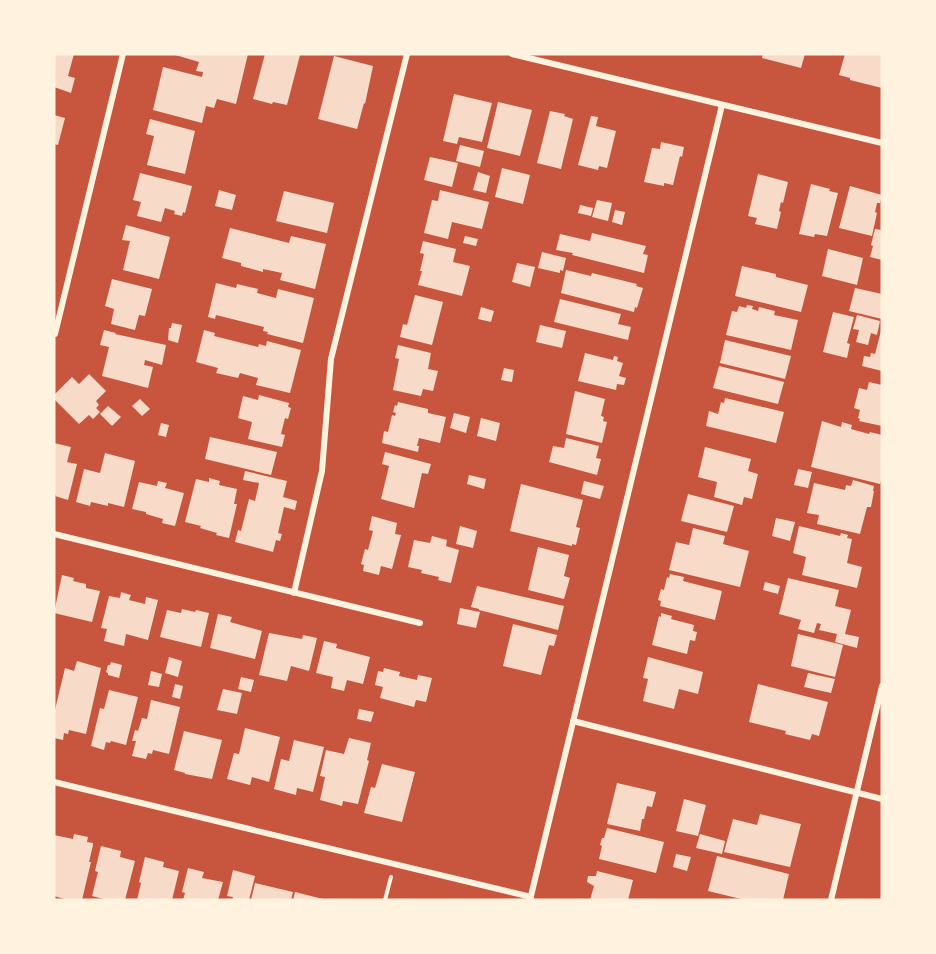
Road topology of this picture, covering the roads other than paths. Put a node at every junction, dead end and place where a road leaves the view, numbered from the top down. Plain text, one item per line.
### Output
1 (123, 54) edge
2 (407, 54) edge
3 (512, 54) edge
4 (722, 105) junction
5 (882, 143) edge
6 (55, 334) edge
7 (54, 534) edge
8 (294, 593) junction
9 (420, 623) dead end
10 (882, 686) edge
11 (573, 721) junction
12 (54, 782) edge
13 (856, 793) junction
14 (882, 799) edge
15 (530, 899) edge
16 (831, 900) edge

1 - 6 street
2 - 8 street
3 - 4 street
4 - 5 street
4 - 11 street
7 - 8 street
8 - 9 street
10 - 13 street
11 - 13 street
11 - 15 street
12 - 15 street
13 - 14 street
13 - 16 street

